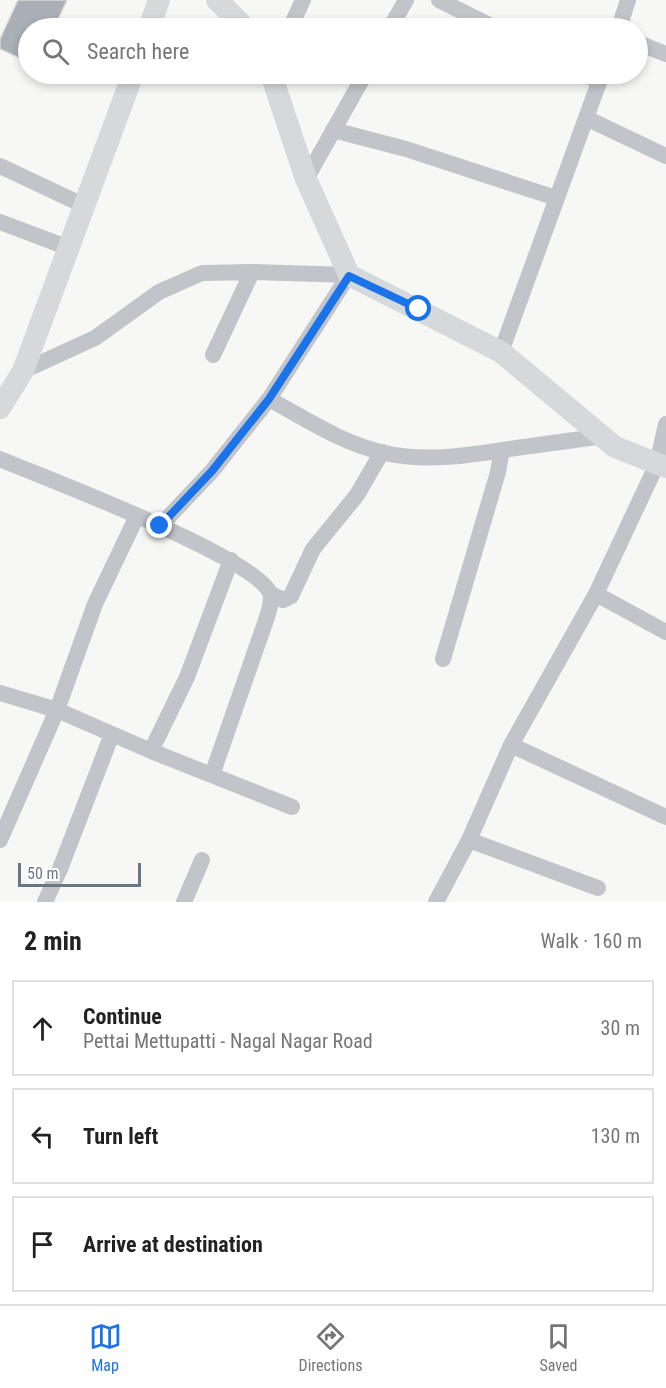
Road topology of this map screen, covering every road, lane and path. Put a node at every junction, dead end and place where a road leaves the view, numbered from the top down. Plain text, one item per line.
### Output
1 (159, 0) edge
2 (217, 0) edge
3 (303, 0) edge
4 (406, 0) edge
5 (439, 0) edge
6 (628, 0) edge
7 (153, 18) edge
8 (234, 18) edge
9 (295, 18) edge
10 (396, 18) edge
11 (475, 18) edge
12 (622, 18) edge
13 (648, 47) edge
14 (666, 54) edge
15 (129, 84) edge
16 (274, 84) edge
17 (359, 84) edge
18 (598, 84) edge
19 (586, 118) junction
20 (333, 130) junction
21 (666, 156) edge
22 (0, 166) edge
23 (306, 179) junction
24 (556, 198) junction
25 (85, 206) junction
26 (0, 222) edge
27 (69, 248) junction
28 (252, 272) junction
29 (349, 276) junction
30 (501, 352) junction
31 (213, 355) dead end
32 (9, 388) edge
33 (269, 399) junction
34 (666, 424) edge
35 (602, 436) junction
36 (502, 450) junction
37 (382, 453) junction
38 (0, 459) edge
39 (662, 465) edge
40 (137, 516) junction
41 (160, 526) junction
42 (231, 560) junction
43 (271, 594) junction
44 (596, 594) junction
45 (666, 632) edge
46 (443, 658) dead end
47 (0, 693) edge
48 (57, 710) junction
49 (112, 734) junction
50 (511, 745) junction
51 (151, 751) junction
52 (212, 775) junction
53 (292, 807) dead end
54 (666, 818) edge
55 (0, 840) edge
56 (469, 840) junction
57 (202, 860) dead end
58 (598, 888) dead end
59 (45, 902) edge
60 (184, 902) edge
61 (436, 902) edge

1 - 7 main road
2 - 8 main road
3 - 9 street
4 - 10 street
5 - 11 street
6 - 12 street
13 - 14 street
15 - 25 main road
16 - 23 main road
17 - 20 street
18 - 19 street
19 - 21 street
19 - 24 street
20 - 23 street
20 - 24 street
22 - 25 street
23 - 29 main road
24 - 30 street
25 - 27 main road
26 - 27 street
27 - 32 main road
28 - 29 street
28 - 31 street
28 - 32 street
29 - 30 main road
29 - 33 street
30 - 35 main road
33 - 37 street
33 - 41 street
34 - 39 street
35 - 36 street
35 - 39 main road
36 - 37 street
36 - 46 street
37 - 43 street
38 - 40 street
39 - 44 street
40 - 41 street
40 - 48 street
41 - 42 street
42 - 43 street
42 - 51 street
43 - 52 street
44 - 45 street
44 - 50 street
47 - 48 street
48 - 49 street
48 - 55 street
49 - 51 street
49 - 59 street
50 - 54 street
50 - 56 street
51 - 52 street
52 - 53 street
56 - 58 street
56 - 61 street
57 - 60 street

